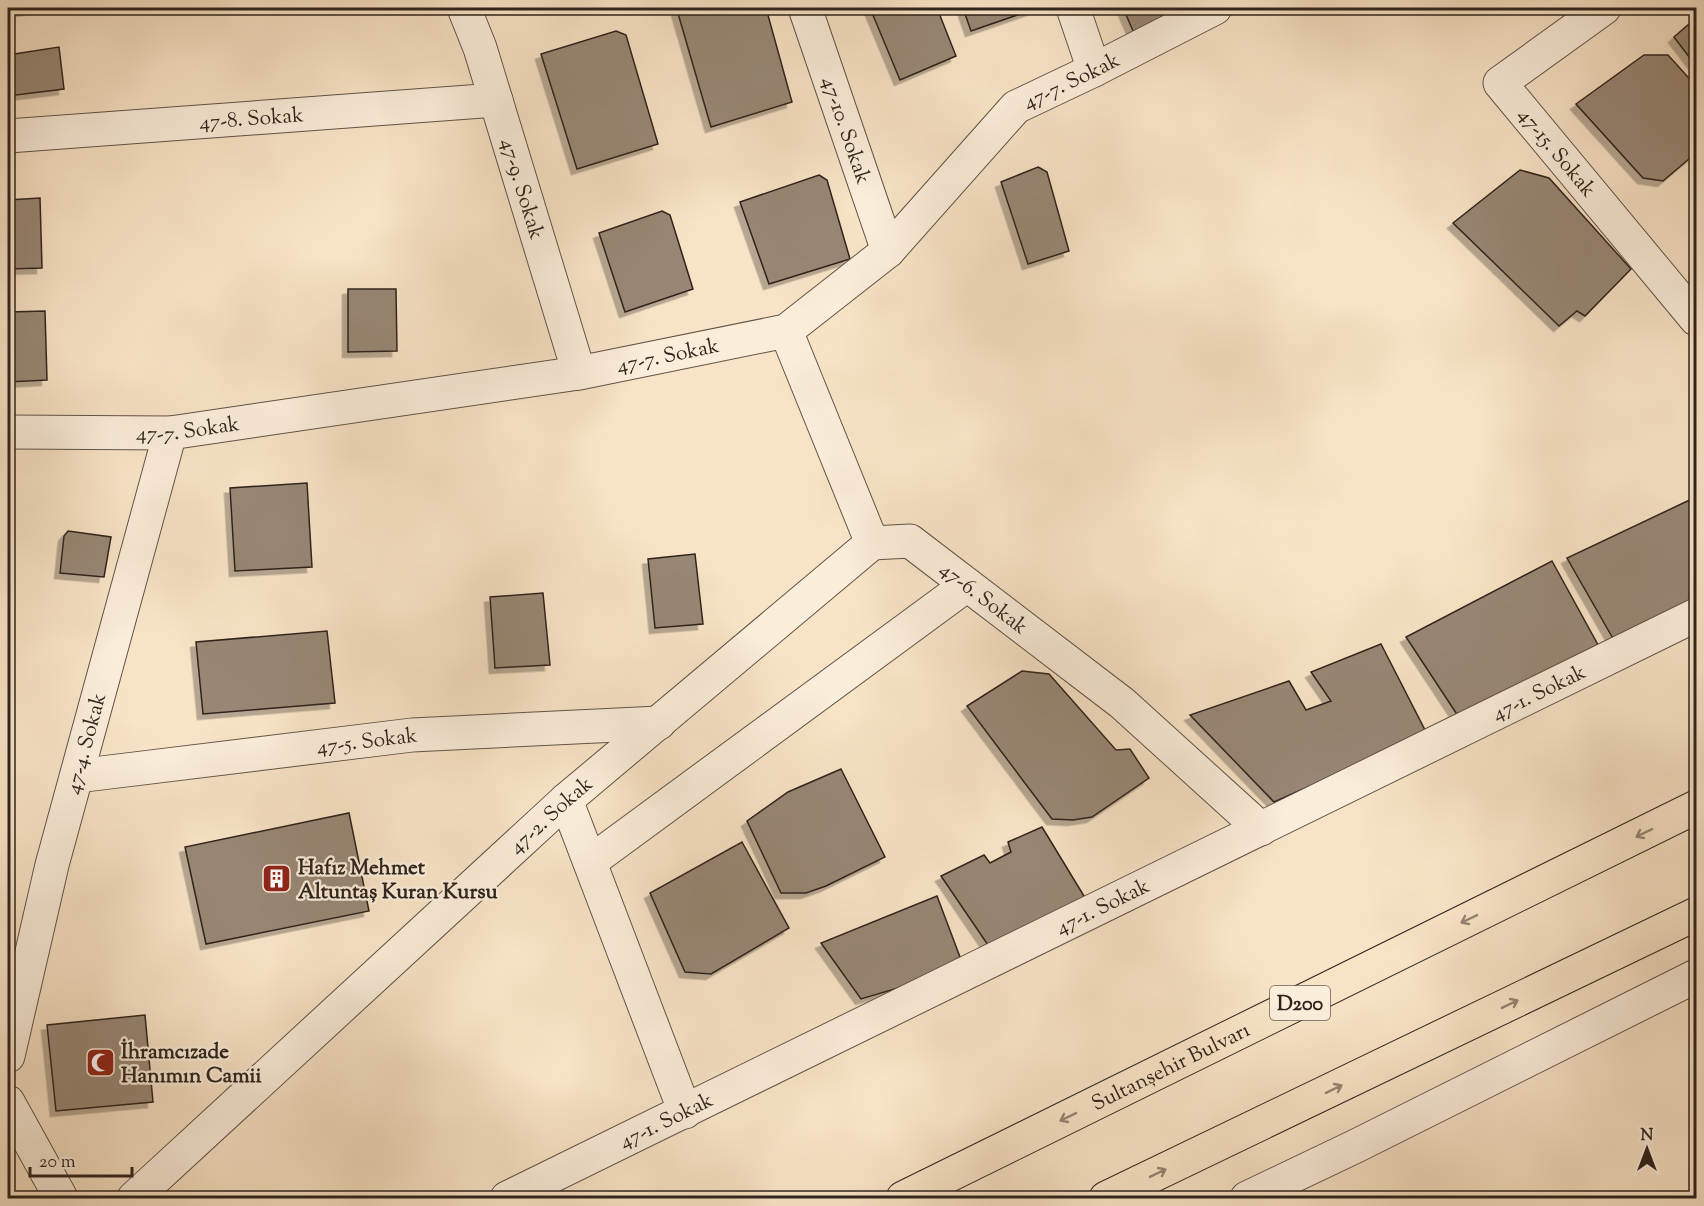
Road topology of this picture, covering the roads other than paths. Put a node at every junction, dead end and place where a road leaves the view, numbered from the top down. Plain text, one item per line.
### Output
1 (464, 8) edge
2 (804, 8) edge
3 (1073, 8) edge
4 (1215, 8) edge
5 (1604, 8) edge
6 (1094, 70) junction
7 (496, 100) junction
8 (8, 136) edge
9 (888, 251) junction
10 (1696, 319) edge
11 (786, 331) junction
12 (579, 372) junction
13 (8, 432) edge
14 (170, 433) junction
15 (872, 543) junction
16 (967, 585) junction
17 (1696, 615) edge
18 (659, 723) junction
19 (77, 776) junction
20 (566, 800) junction
21 (1696, 807) edge
22 (1261, 829) junction
23 (590, 862) junction
24 (1696, 914) edge
25 (1696, 976) edge
26 (8, 1056) edge
27 (8, 1102) edge
28 (685, 1112) junction
29 (61, 1198) edge
30 (134, 1198) edge
31 (507, 1198) edge
32 (903, 1198) edge
33 (1106, 1198) edge
34 (1247, 1198) edge

1 - 7 street, 47-9. Sokak
2 - 9 street, 47-10. Sokak
3 - 6 street
4 - 6 street, 47-7. Sokak
5 - 10 street, 47-15. Sokak
6 - 9 street, 47-7. Sokak
7 - 8 street, 47-8. Sokak
7 - 12 street, 47-9. Sokak
9 - 11 street, 47-7. Sokak
11 - 12 street, 47-7. Sokak
11 - 15 street
12 - 14 street, 47-7. Sokak
13 - 14 street, 47-7. Sokak
14 - 19 street, 47-4. Sokak
15 - 16 street, 47-6. Sokak
15 - 18 street, 47-2. Sokak
16 - 22 street, 47-6. Sokak
16 - 23 street
17 - 22 street, 47-1. Sokak
18 - 19 street, 47-5. Sokak
18 - 20 street, 47-2. Sokak
19 - 26 street, 47-4. Sokak
20 - 23 street
20 - 30 street, 47-2. Sokak
21 -> 32 highway, Sultanşehir Bulvarı / D200
22 - 28 street, 47-1. Sokak
23 - 28 street
33 -> 24 highway
25 - 34 street
27 - 29 street
28 - 31 street, 47-1. Sokak

